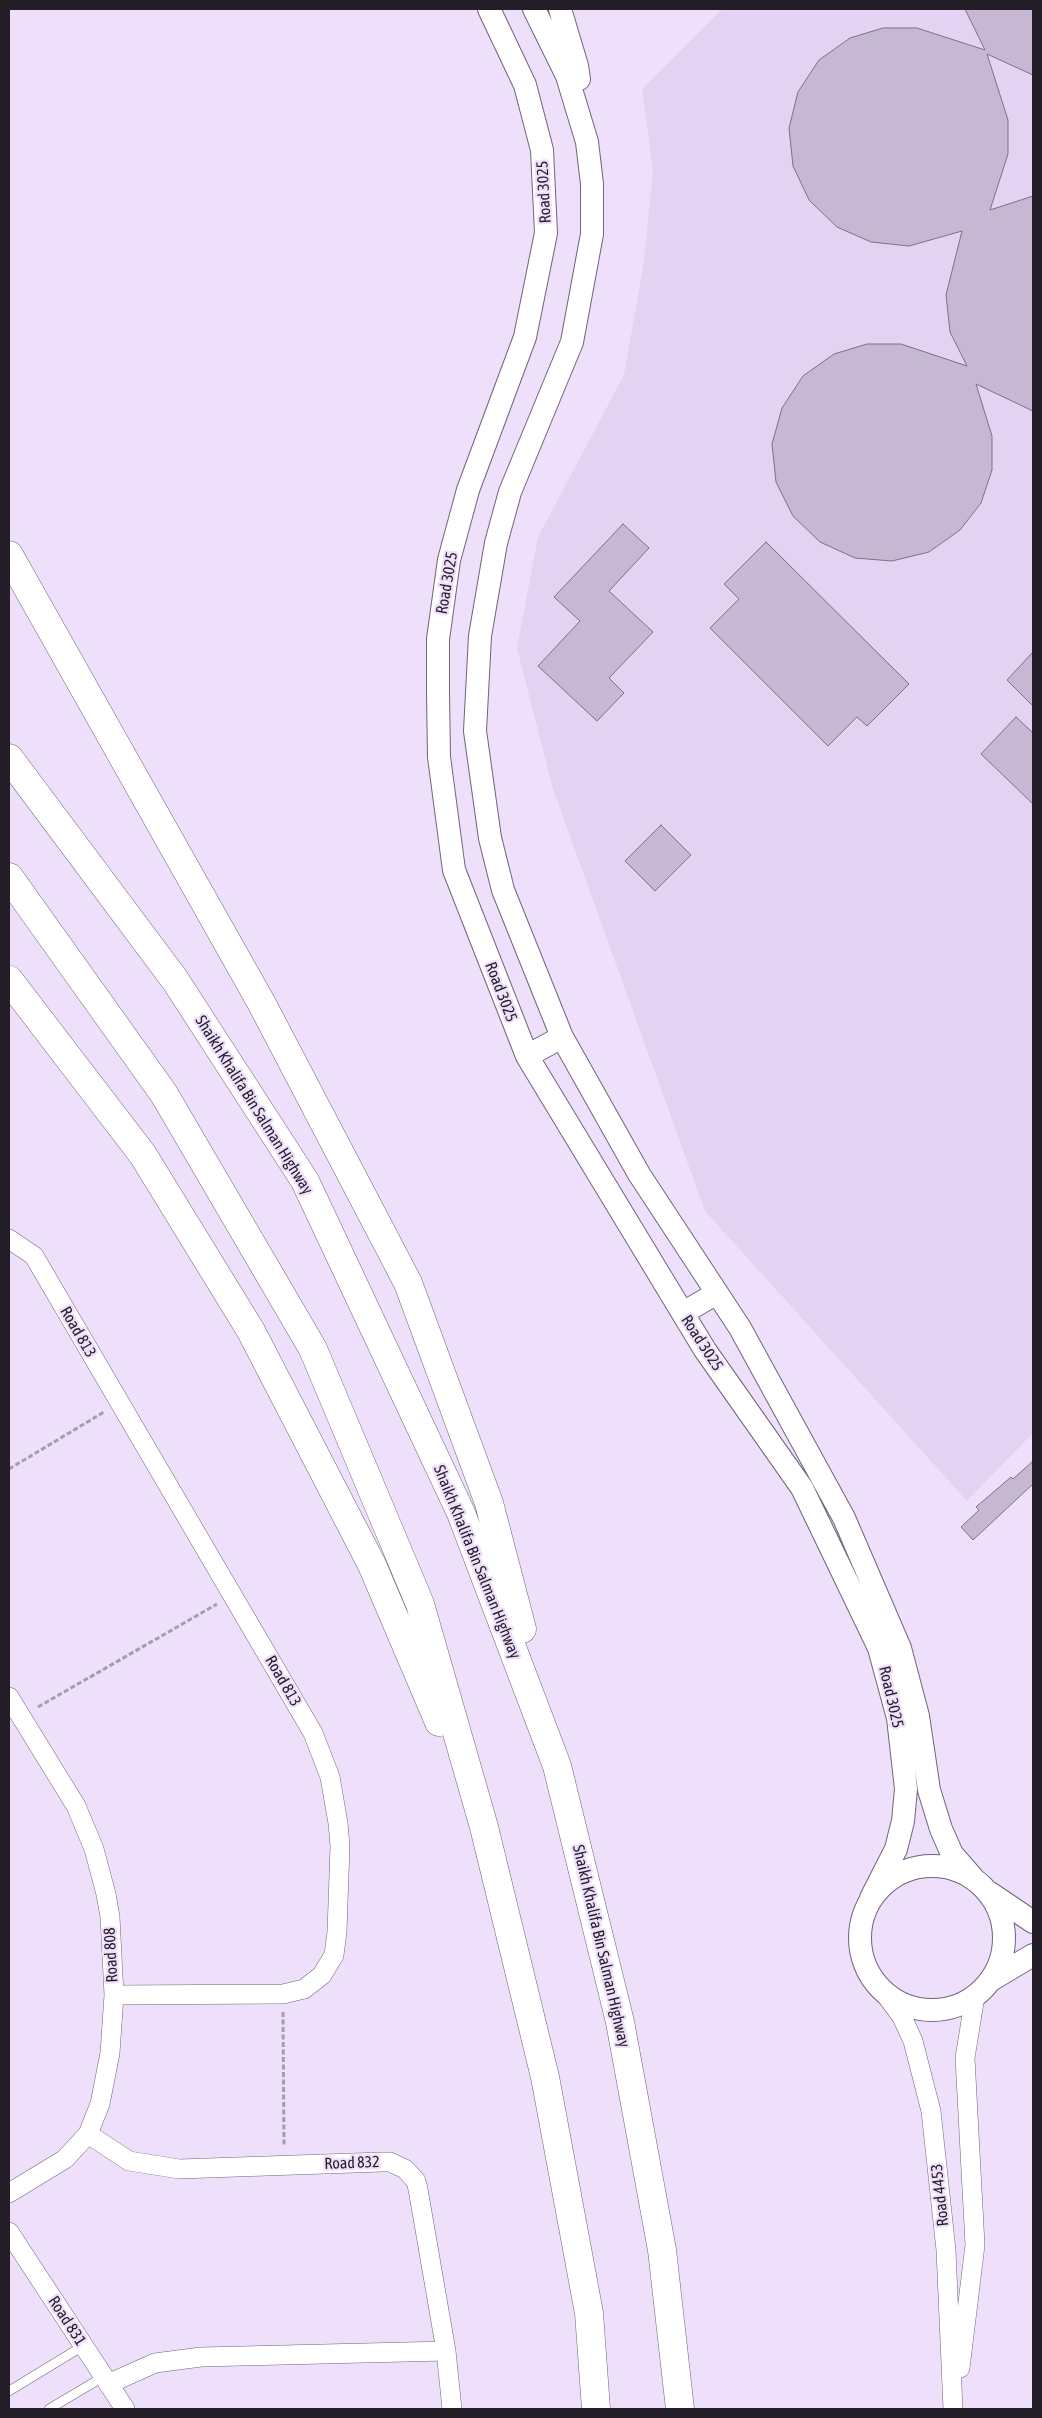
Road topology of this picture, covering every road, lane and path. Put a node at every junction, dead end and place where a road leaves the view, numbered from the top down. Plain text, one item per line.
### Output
1 (489, 9) edge
2 (534, 9) edge
3 (560, 9) edge
4 (587, 142) junction
5 (9, 555) edge
6 (9, 758) edge
7 (9, 877) edge
8 (9, 980) edge
9 (562, 1037) junction
10 (527, 1056) junction
11 (9, 1239) edge
12 (717, 1293) junction
13 (683, 1313) junction
14 (773, 1388) junction
15 (120, 1403) junction
16 (744, 1405) junction
17 (9, 1469) edge
18 (232, 1595) junction
19 (9, 1697) edge
20 (20, 1717) junction
21 (557, 1766) junction
22 (484, 1827) junction
23 (981, 1885) junction
24 (871, 1898) junction
25 (1033, 1922) edge
26 (1033, 1955) edge
27 (991, 1980) junction
28 (883, 1991) junction
29 (283, 1994) junction
30 (114, 1995) junction
31 (975, 1996) junction
32 (88, 2134) junction
33 (284, 2165) junction
34 (9, 2193) edge
35 (9, 2232) edge
36 (83, 2346) junction
37 (446, 2351) junction
38 (106, 2380) junction
39 (9, 2391) edge
40 (121, 2408) edge
41 (49, 2409) edge
42 (452, 2409) edge
43 (596, 2409) edge
44 (680, 2409) edge
45 (954, 2409) edge

1 - 10 street, Road 3025
2 - 4 street, Road 3025
3 - 4 street
4 - 9 street, Road 3025
5 - 21 highway
6 - 21 highway, Shaikh Khalifa Bin Salman Highway
7 - 22 highway
8 - 22 highway
9 - 10 street
9 - 12 street, Road 3025
10 - 13 street, Road 3025
11 - 15 street, Road 813
12 - 13 street
12 - 14 street, Road 3025
13 - 16 street, Road 3025
14 - 16 street
14 - 23 street, Road 3025
15 - 17 path
15 - 18 street, Road 813
16 - 24 street, Road 3025
18 - 20 path
18 - 29 street, Road 813
19 - 20 street, Road 808
20 - 30 street, Road 808
21 - 44 highway, Shaikh Khalifa Bin Salman Highway
22 - 43 highway
23 - 24 street
23 - 25 street
23 - 27 street
24 - 28 street
26 - 27 street
27 - 31 street
28 - 31 street
28 - 45 street, Road 4453
29 - 30 street, Road 813
29 - 33 path
30 - 32 street, Road 808
31 - 45 street, Road 4453
32 - 33 street, Road 832
32 - 34 street, Road 808
33 - 37 street, Road 832
35 - 36 street, Road 831
36 - 38 street, Road 831
36 - 39 lane
37 - 38 street
37 - 42 street, Road 832
38 - 40 street, Road 831
38 - 41 lane

